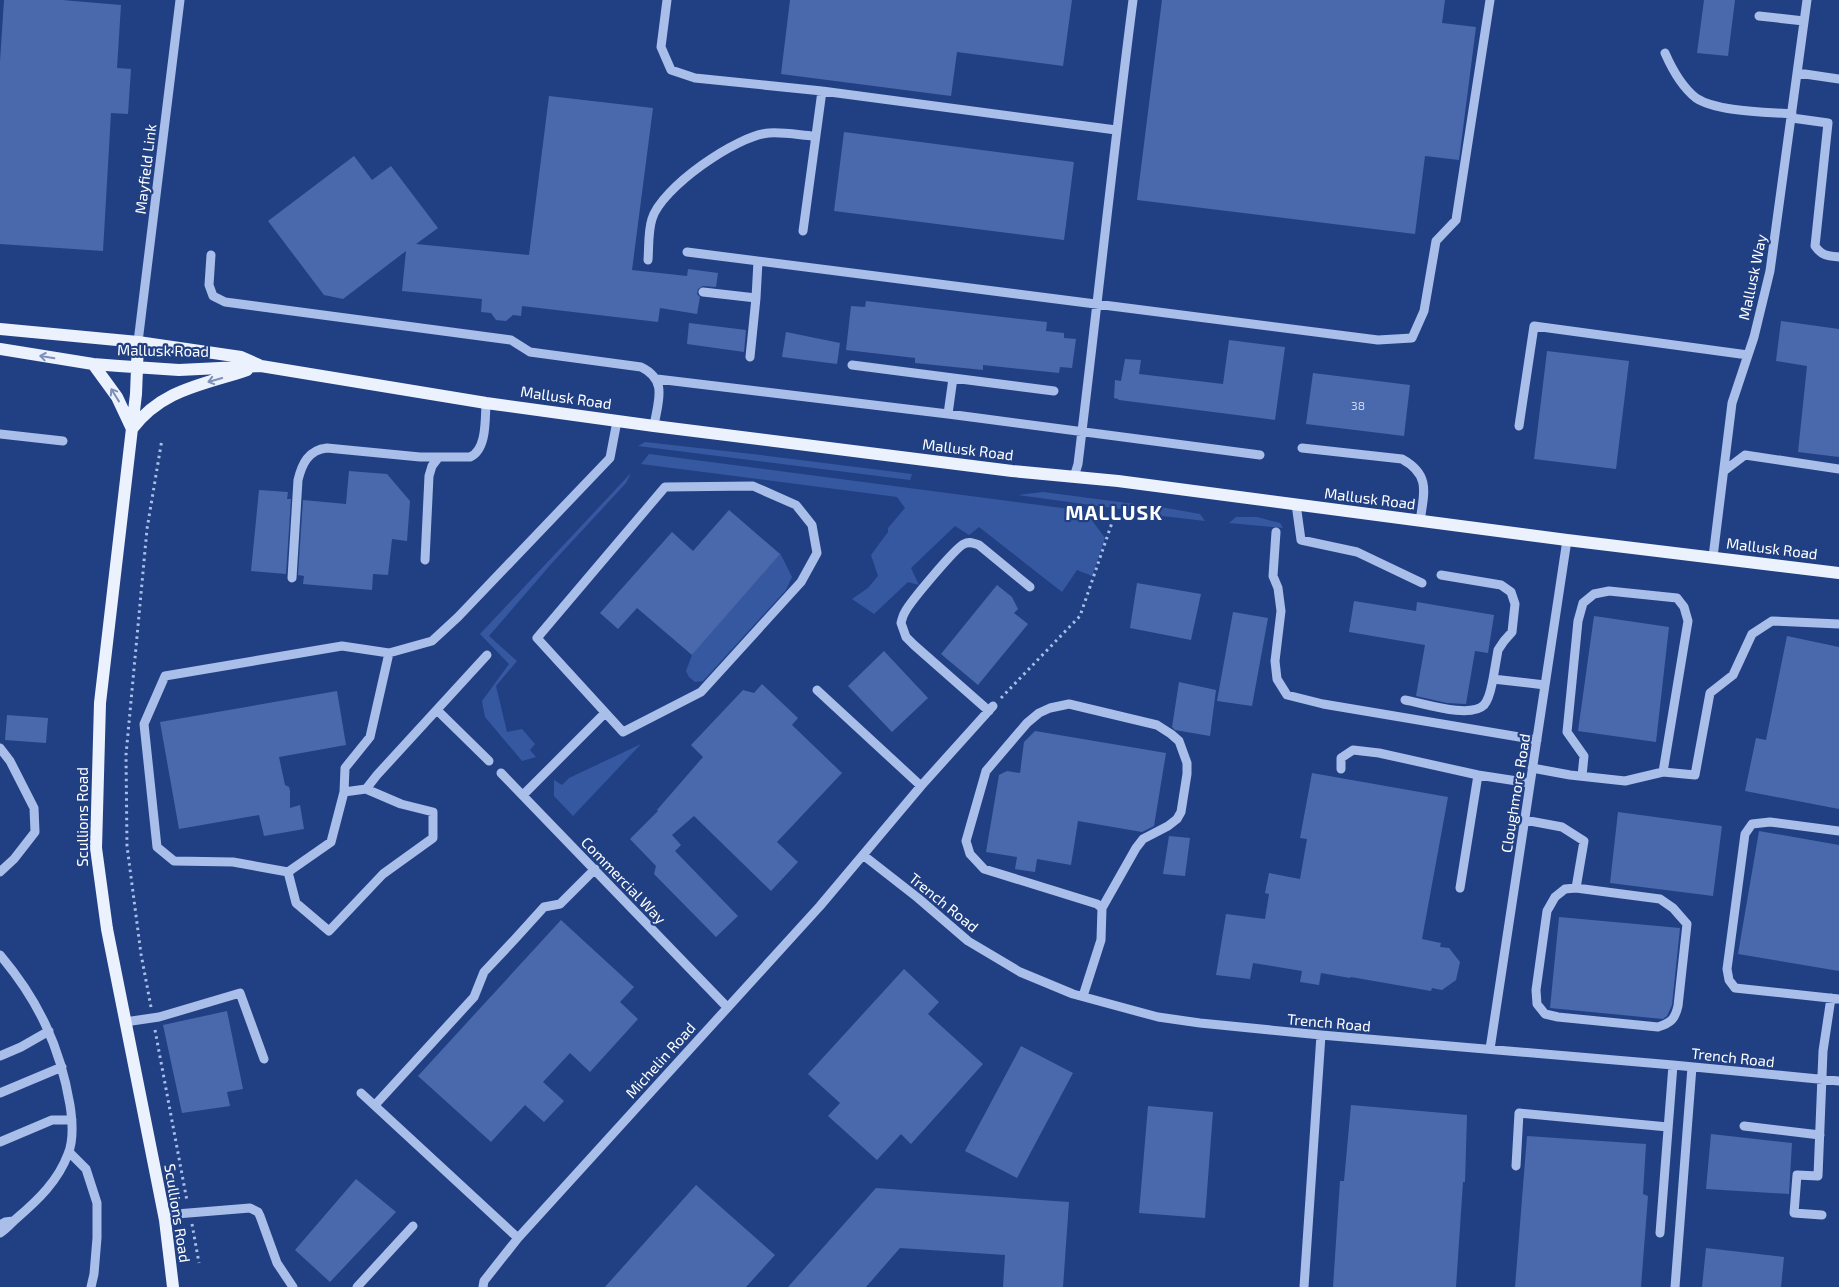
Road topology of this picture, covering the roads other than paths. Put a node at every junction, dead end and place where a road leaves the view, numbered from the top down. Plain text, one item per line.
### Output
1 (180, 0) edge
2 (666, 0) edge
3 (1133, 0) edge
4 (1490, 0) edge
5 (1807, 0) edge
6 (1759, 16) dead end
7 (1804, 22) junction
8 (1665, 53) dead end
9 (1798, 73) junction
10 (1839, 79) edge
11 (822, 91) junction
12 (1792, 116) junction
13 (1116, 130) junction
14 (814, 136) junction
15 (803, 231) dead end
16 (688, 252) dead end
17 (211, 255) dead end
18 (1839, 257) edge
19 (648, 260) dead end
20 (758, 261) junction
21 (703, 292) dead end
22 (756, 298) junction
23 (1098, 304) junction
24 (0, 329) edge
25 (138, 342) junction
26 (0, 349) edge
27 (1748, 355) junction
28 (750, 357) dead end
29 (93, 364) junction
30 (852, 365) dead end
31 (262, 366) junction
32 (137, 367) junction
33 (953, 378) junction
34 (657, 379) junction
35 (1054, 392) dead end
36 (486, 403) junction
37 (948, 414) junction
38 (617, 420) junction
39 (654, 426) junction
40 (1519, 426) dead end
41 (132, 429) junction
42 (1082, 430) junction
43 (0, 434) edge
44 (63, 441) dead end
45 (1302, 448) dead end
46 (1260, 455) dead end
47 (438, 458) junction
48 (1839, 469) edge
49 (1724, 471) junction
50 (1074, 477) junction
51 (1296, 504) junction
52 (1420, 521) junction
53 (1276, 532) dead end
54 (1567, 540) junction
55 (1713, 557) junction
56 (425, 560) dead end
57 (1839, 573) edge
58 (1441, 575) dead end
59 (292, 578) dead end
60 (1422, 583) dead end
61 (1030, 587) dead end
62 (1839, 624) edge
63 (389, 653) junction
64 (487, 655) dead end
65 (1493, 679) junction
66 (1545, 685) junction
67 (817, 690) dead end
68 (1405, 700) dead end
69 (437, 710) junction
70 (605, 713) junction
71 (1537, 740) junction
72 (0, 748) edge
73 (489, 761) dead end
74 (1532, 768) junction
75 (1341, 769) dead end
76 (1663, 772) junction
77 (501, 773) dead end
78 (1478, 775) junction
79 (1582, 776) junction
80 (1530, 783) junction
81 (921, 786) junction
82 (366, 789) junction
83 (344, 792) junction
84 (523, 794) junction
85 (1524, 820) junction
86 (1839, 831) edge
87 (862, 855) junction
88 (595, 869) junction
89 (0, 872) edge
90 (288, 872) junction
91 (1460, 888) dead end
92 (1576, 888) junction
93 (1102, 908) junction
94 (0, 955) edge
95 (1083, 996) junction
96 (1835, 998) edge
97 (727, 1007) junction
98 (125, 1022) junction
99 (48, 1031) junction
100 (1320, 1035) junction
101 (1490, 1050) junction
102 (0, 1056) edge
103 (264, 1059) dead end
104 (1673, 1065) junction
105 (62, 1067) junction
106 (1692, 1067) junction
107 (1823, 1080) junction
108 (1839, 1081) edge
109 (0, 1093) edge
110 (361, 1093) dead end
111 (375, 1106) junction
112 (72, 1120) junction
113 (1744, 1126) dead end
114 (1668, 1127) junction
115 (1820, 1135) junction
116 (0, 1142) edge
117 (69, 1152) junction
118 (1516, 1166) dead end
119 (164, 1215) junction
120 (1822, 1216) dead end
121 (13, 1222) junction
122 (0, 1225) edge
123 (413, 1226) dead end
124 (0, 1233) edge
125 (1660, 1234) dead end
126 (518, 1238) junction
127 (91, 1287) edge
128 (172, 1287) edge
129 (293, 1287) edge
130 (357, 1287) edge
131 (484, 1287) edge
132 (1304, 1287) edge
133 (1675, 1287) edge

1 - 25 street, Mayfield Link
2 - 11 street
3 - 13 street
4 - 23 street
5 - 7 street, Mallusk Way
6 - 7 street
7 - 9 street, Mallusk Way
8 - 12 street
9 - 10 street
9 - 12 street, Mallusk Way
11 - 13 street
11 - 14 street
12 - 18 street
12 - 27 street, Mallusk Way
13 - 23 street
14 - 15 street
14 - 19 street
16 - 20 street
17 - 34 street
20 - 22 street
20 - 23 street
21 - 22 street
22 - 28 street
23 - 42 street
24 - 25 main road, Mallusk Road
25 - 31 main road, Mallusk Road
25 - 32 main road, Scullions Road
29 -> 26 main road, Mallusk Road
27 - 40 street
27 - 49 street, Mallusk Way
29 - 32 main road, Mallusk Road
41 -> 29 main road
30 - 33 street
31 - 32 main road, Mallusk Road
31 - 36 main road, Mallusk Road
31 -> 41 main road
32 - 41 main road, Scullions Road
33 - 35 street
33 - 37 street
34 - 37 street
34 - 39 street
36 - 38 main road, Mallusk Road
36 - 47 street
37 - 42 street
38 - 39 main road, Mallusk Road
38 - 63 street
39 - 50 main road, Mallusk Road
41 - 98 main road, Scullions Road
42 - 46 street
42 - 50 street
43 - 44 street
45 - 52 street
47 - 56 street
47 - 59 street
48 - 49 street
49 - 55 street, Mallusk Way
50 - 51 main road, Mallusk Road
51 - 52 main road, Mallusk Road
51 - 60 street
52 - 54 main road, Mallusk Road
53 - 71 street
54 - 55 main road, Mallusk Road
54 - 66 street, Cloughmore Road
55 - 57 main road, Mallusk Road
58 - 65 street
61 - 81 street, Michelin Road
62 - 76 street
63 - 83 street
63 - 90 street
64 - 69 street
65 - 66 street
65 - 68 street
66 - 71 street, Cloughmore Road
67 - 81 street
69 - 73 street
69 - 82 street
70 - 70 street
70 - 84 street
71 - 74 street, Cloughmore Road
72 - 89 street
74 - 79 street
74 - 80 street, Cloughmore Road
75 - 78 street
76 - 79 street
76 - 79 street
77 - 84 street, Commercial Way
78 - 80 street
78 - 91 street
80 - 85 street, Cloughmore Road
81 - 87 street, Michelin Road
82 - 83 street
82 - 90 street
83 - 90 street
84 - 88 street, Commercial Way
85 - 92 street
85 - 101 street, Cloughmore Road
86 - 96 street
87 - 95 street, Trench Road
87 - 97 street, Michelin Road
88 - 97 street, Commercial Way
88 - 111 street
92 - 92 street
93 - 93 street
93 - 95 street
94 - 99 street
95 - 100 street, Trench Road
96 - 107 street
97 - 126 street, Michelin Road
98 - 103 street
98 - 119 main road, Scullions Road
99 - 102 street
99 - 105 street
100 - 101 street, Trench Road
100 - 132 street
101 - 104 street, Trench Road
104 - 106 street, Trench Road
104 - 114 street
105 - 109 street
105 - 112 street
106 - 107 street, Trench Road
106 - 133 street
107 - 108 street, Trench Road
107 - 115 street
110 - 111 street
111 - 126 street
112 - 116 street
112 - 117 street
113 - 115 street
114 - 118 street
114 - 125 street
115 - 120 street
117 - 121 street
117 - 127 street
119 - 128 main road, Scullions Road
119 - 129 street
121 - 122 street
121 - 124 street
123 - 130 street
126 - 131 street, Michelin Road

